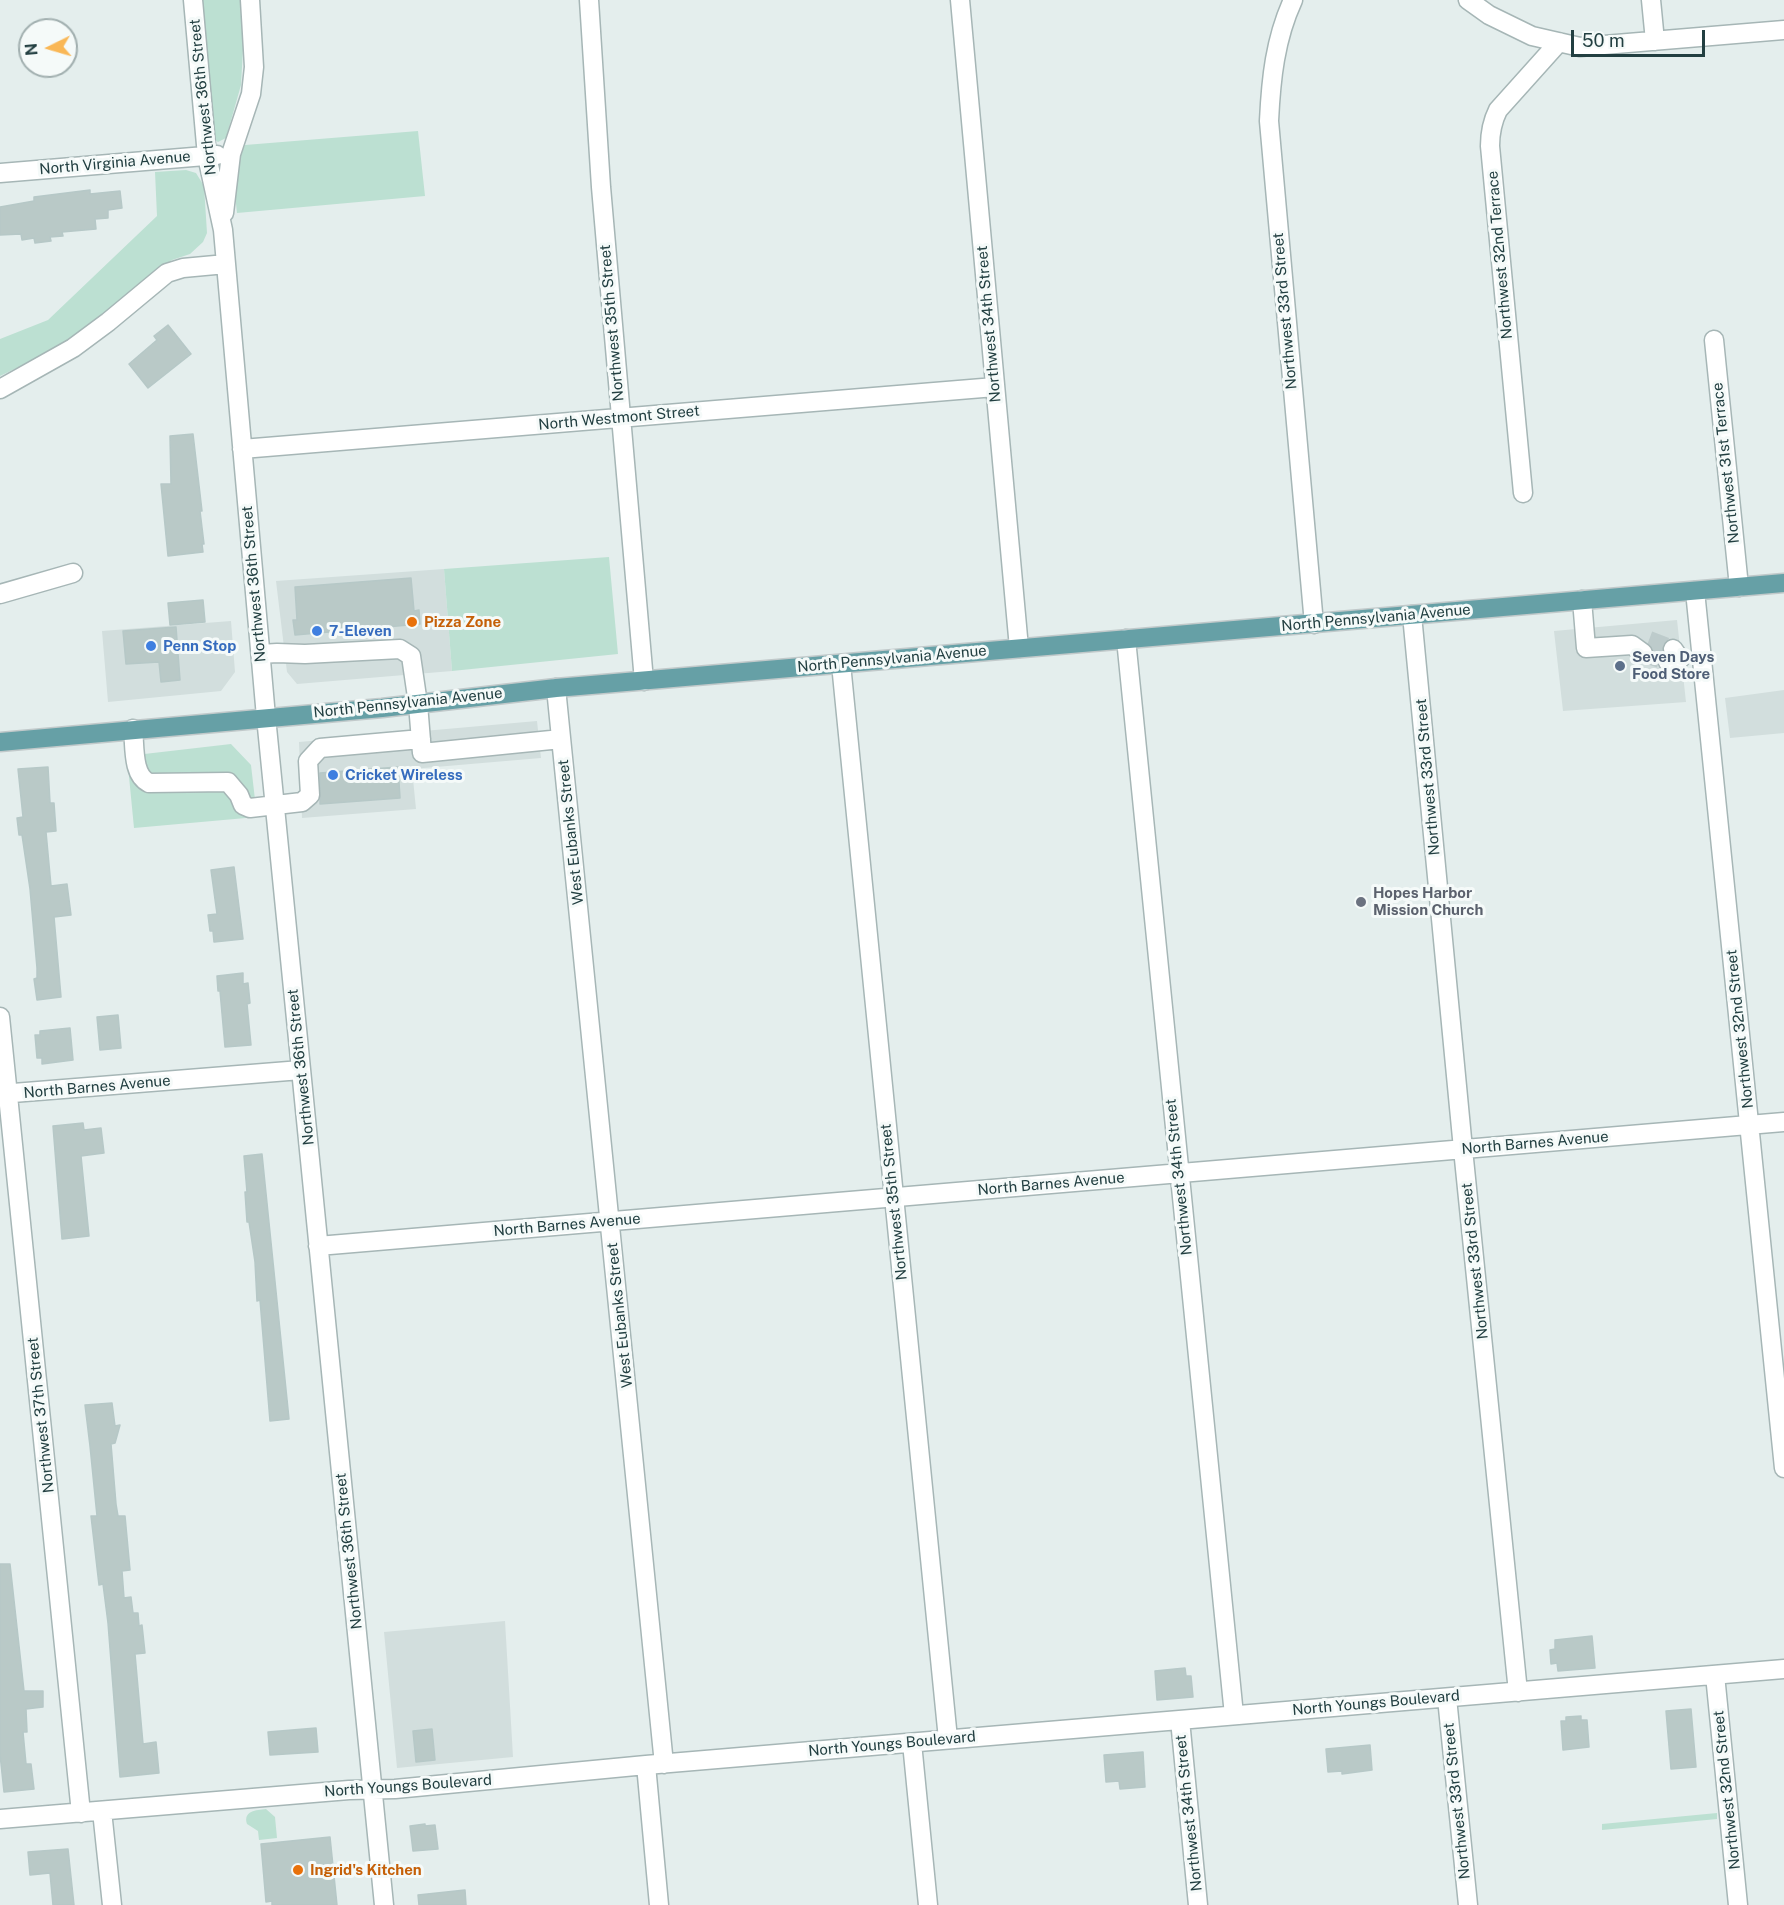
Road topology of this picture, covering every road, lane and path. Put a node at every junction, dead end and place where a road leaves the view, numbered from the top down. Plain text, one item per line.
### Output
1 (193, 0) edge
2 (250, 0) edge
3 (589, 0) edge
4 (960, 0) edge
5 (1293, 0) edge
6 (1468, 0) edge
7 (1651, 0) edge
8 (1784, 30) edge
9 (1655, 40) junction
10 (1559, 42) junction
11 (231, 154) junction
12 (207, 156) junction
13 (0, 173) edge
14 (223, 230) junction
15 (226, 264) junction
16 (1714, 340) dead end
17 (995, 387) junction
18 (0, 389) edge
19 (621, 418) junction
20 (242, 449) junction
21 (1523, 493) dead end
22 (73, 573) dead end
23 (1784, 583) edge
24 (1739, 587) junction
25 (1695, 591) junction
26 (0, 594) edge
27 (1582, 600) junction
28 (1412, 615) junction
29 (1314, 624) junction
30 (1126, 639) junction
31 (1641, 646) tunnel mouth
32 (1019, 648) junction
33 (261, 654) junction
34 (1674, 657) tunnel mouth
35 (1702, 657) junction
36 (842, 664) junction
37 (644, 681) junction
38 (556, 688) junction
39 (418, 704) junction
40 (266, 717) junction
41 (133, 729) junction
42 (421, 739) junction
43 (561, 739) junction
44 (0, 742) edge
45 (275, 805) junction
46 (0, 1017) edge
47 (301, 1070) junction
48 (4, 1094) edge
49 (1784, 1122) edge
50 (1749, 1125) junction
51 (1463, 1149) junction
52 (1178, 1173) junction
53 (893, 1197) junction
54 (611, 1221) junction
55 (318, 1246) junction
56 (1784, 1468) edge
57 (1784, 1669) edge
58 (1715, 1675) junction
59 (1518, 1692) junction
60 (1447, 1698) junction
61 (1234, 1715) junction
62 (1180, 1720) junction
63 (948, 1740) junction
64 (912, 1743) junction
65 (655, 1764) junction
66 (372, 1790) junction
67 (102, 1811) junction
68 (81, 1813) junction
69 (0, 1820) edge
70 (112, 1905) edge
71 (384, 1905) edge
72 (659, 1905) edge
73 (928, 1905) edge
74 (1198, 1905) edge
75 (1468, 1905) edge
76 (1738, 1905) edge

1 - 12 street, Northwest 36th Street
2 - 11 street, Northwest 36th Street
3 - 19 street, Northwest 35th Street
4 - 17 street, Northwest 34th Street
5 - 29 street, Northwest 33rd Street
6 - 10 street
7 - 9 street
8 - 9 street
9 - 10 street
10 - 21 street, Northwest 32nd Terrace
11 - 12 street, North Virginia Avenue
11 - 14 street, Northwest 36th Street
12 - 13 street, North Virginia Avenue
12 - 14 street, Northwest 36th Street
14 - 15 street, Northwest 36th Street
15 - 18 street
15 - 20 street, Northwest 36th Street
16 - 24 street, Northwest 31st Terrace
17 - 19 street, North Westmont Street
17 - 32 street, Northwest 34th Street
19 - 20 street, North Westmont Street
19 - 37 street, Northwest 35th Street
20 - 33 street, Northwest 36th Street
22 - 26 street
23 - 24 main road, North Pennsylvania Avenue
24 - 25 main road, North Pennsylvania Avenue
25 - 27 main road, North Pennsylvania Avenue
25 - 35 street, Northwest 32nd Street
27 - 28 main road, North Pennsylvania Avenue
27 - 31 street
28 - 29 main road, North Pennsylvania Avenue
28 - 51 street, Northwest 33rd Street
29 - 30 main road, North Pennsylvania Avenue
30 - 32 main road, North Pennsylvania Avenue
30 - 52 street, Northwest 34th Street
32 - 36 main road, North Pennsylvania Avenue
33 - 39 street
33 - 40 street, Northwest 36th Street
34 - 35 street
35 - 50 street, Northwest 32nd Street
36 - 37 main road, North Pennsylvania Avenue
36 - 53 street, Northwest 35th Street
37 - 38 main road, North Pennsylvania Avenue
38 - 39 main road, North Pennsylvania Avenue
38 - 43 street, West Eubanks Street
39 - 40 main road, North Pennsylvania Avenue
39 - 42 street
40 - 41 main road, North Pennsylvania Avenue
40 - 45 street, Northwest 36th Street
41 - 44 main road, North Pennsylvania Avenue
41 - 45 street
42 - 43 street
42 - 45 street
43 - 54 street, West Eubanks Street
45 - 47 street, Northwest 36th Street
46 - 48 street, Northwest 37th Street
47 - 48 street, North Barnes Avenue
47 - 55 street, Northwest 36th Street
48 - 68 street, Northwest 37th Street
49 - 50 street, North Barnes Avenue
50 - 51 street, North Barnes Avenue
50 - 56 street, Northwest 32nd Street
51 - 52 street, North Barnes Avenue
51 - 59 street, Northwest 33rd Street
52 - 53 street, North Barnes Avenue
52 - 61 street, Northwest 34th Street
53 - 54 street, North Barnes Avenue
53 - 63 street, Northwest 35th Street
54 - 55 street, North Barnes Avenue
54 - 65 street, West Eubanks Street
55 - 66 street, Northwest 36th Street
57 - 58 street, North Youngs Boulevard
58 - 59 street, North Youngs Boulevard
58 - 76 street, Northwest 32nd Street
59 - 60 street, North Youngs Boulevard
60 - 61 street, North Youngs Boulevard
60 - 75 street, Northwest 33rd Street
61 - 62 street, North Youngs Boulevard
62 - 63 street, North Youngs Boulevard
62 - 74 street, Northwest 34th Street
63 - 64 street, North Youngs Boulevard
64 - 65 street, North Youngs Boulevard
64 - 73 street
65 - 66 street, North Youngs Boulevard
65 - 72 street, West Eubanks Street
66 - 67 street, North Youngs Boulevard
66 - 71 street, Northwest 36th Street
67 - 68 street, North Youngs Boulevard
67 - 70 street
68 - 69 street, North Youngs Boulevard

